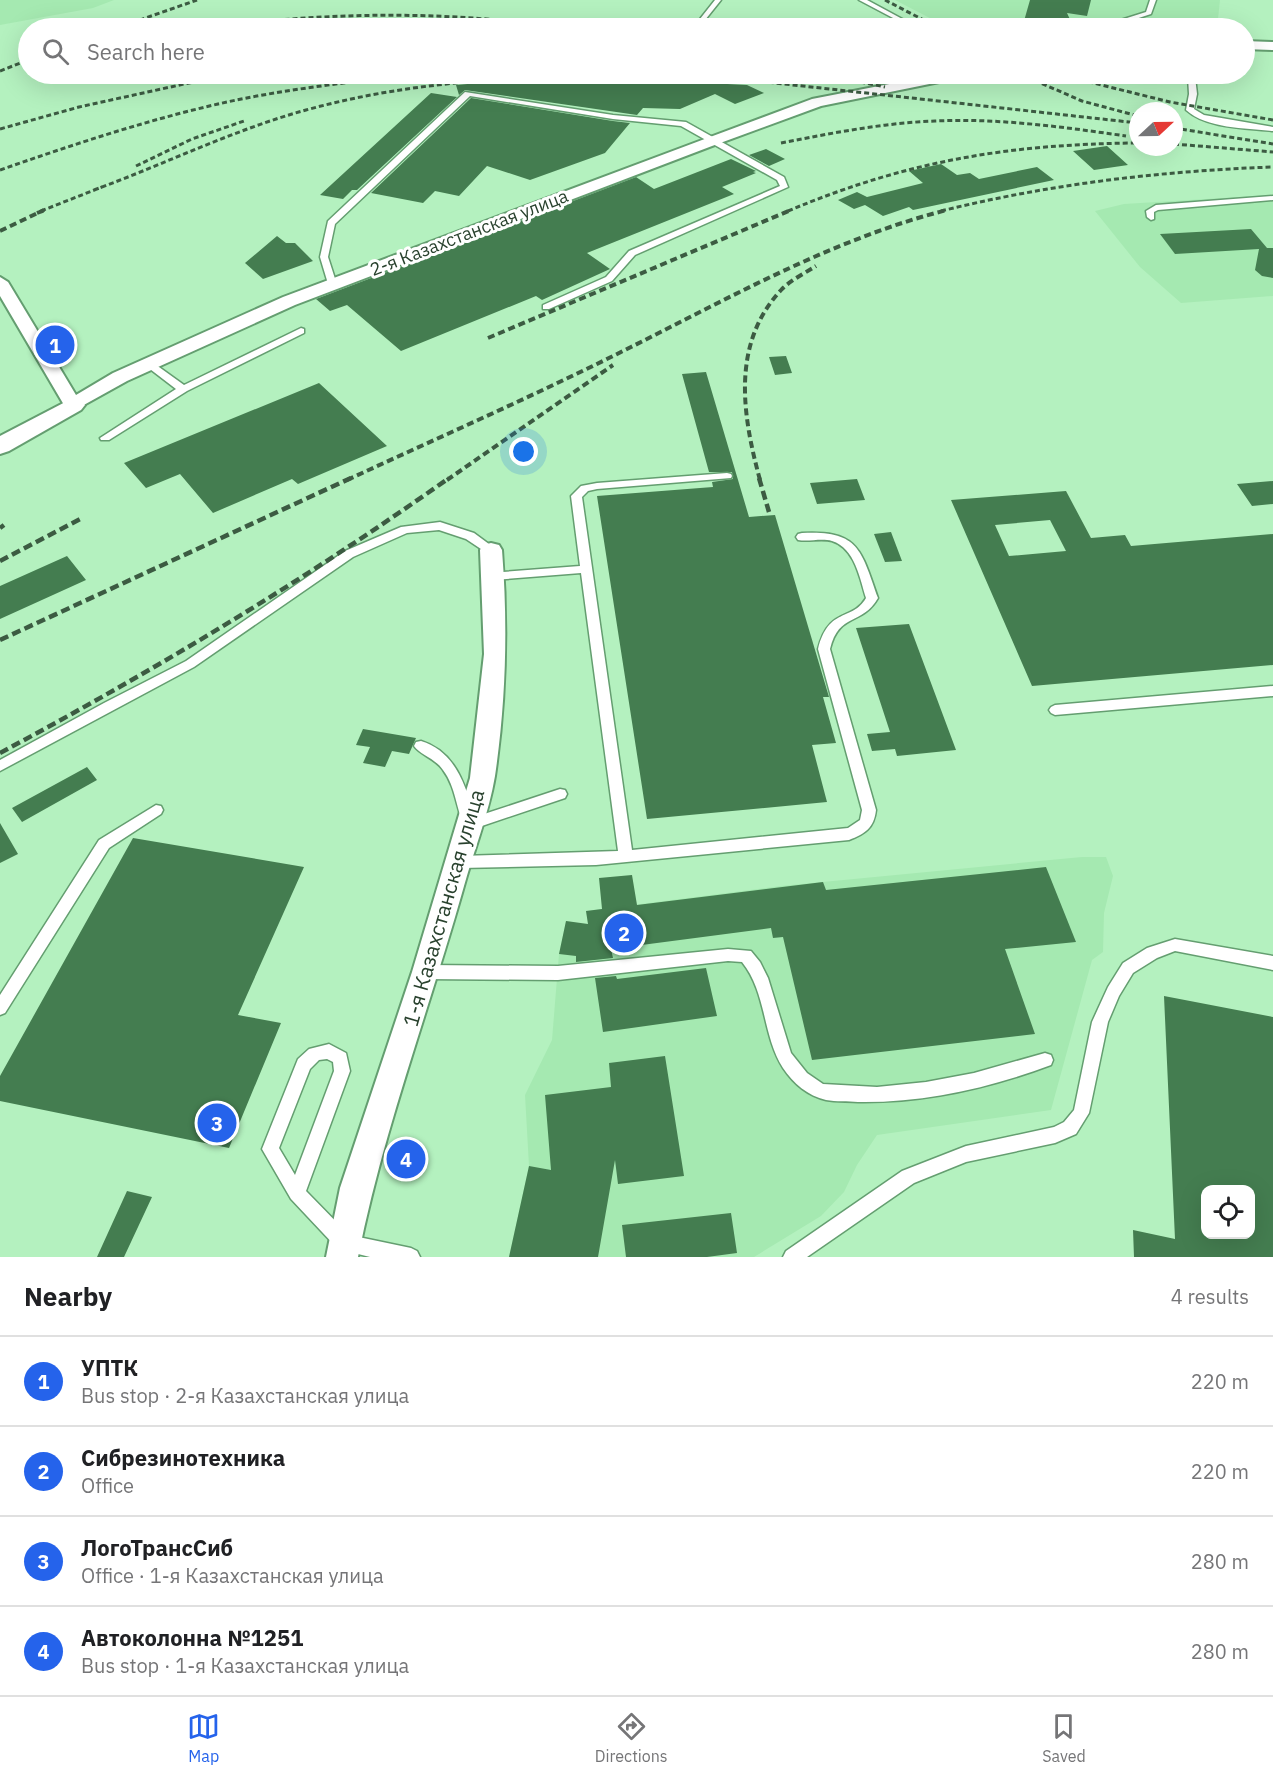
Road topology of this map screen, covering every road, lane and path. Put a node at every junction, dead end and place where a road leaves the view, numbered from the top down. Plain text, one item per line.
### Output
1 (718, 0) edge
2 (862, 0) edge
3 (1153, 0) edge
4 (705, 18) edge
5 (897, 18) edge
6 (1133, 18) edge
7 (1255, 45) edge
8 (1273, 46) edge
9 (908, 84) edge
10 (1192, 84) edge
11 (1273, 129) edge
12 (713, 140) junction
13 (1273, 198) edge
14 (1151, 218) dead end
15 (0, 282) edge
16 (332, 285) junction
17 (546, 307) dead end
18 (301, 331) dead end
19 (149, 364) junction
20 (183, 388) junction
21 (73, 405) junction
22 (105, 438) dead end
23 (0, 446) edge
24 (727, 476) dead end
25 (802, 537) dead end
26 (491, 550) joint
27 (586, 569) junction
28 (493, 576) junction
29 (1273, 691) edge
30 (1055, 710) dead end
31 (421, 746) dead end
32 (0, 766) edge
33 (560, 794) dead end
34 (156, 810) dead end
35 (470, 824) junction
36 (627, 856) junction
37 (460, 862) junction
38 (1273, 963) edge
39 (426, 972) junction
40 (0, 1008) edge
41 (1045, 1060) dead end
42 (297, 1193) junction
43 (343, 1250) edge
44 (411, 1257) edge
45 (792, 1257) edge

1 - 4 lane
2 - 5 lane
3 - 6 lane
7 - 8 street
9 - 12 street, 2-я Казахстанская улица
10 - 11 lane
12 - 16 street, 2-я Казахстанская улица
12 - 16 lane
12 - 17 lane
13 - 14 lane
15 - 21 street
16 - 19 street, 2-я Казахстанская улица
18 - 20 lane
19 - 20 lane
19 - 21 street, 2-я Казахстанская улица
20 - 22 lane
21 - 23 street, 2-я Казахстанская улица
24 - 27 lane
25 - 36 lane
26 - 28 street, 1-я Казахстанская улица
26 - 32 lane
27 - 28 lane
27 - 36 lane
28 - 35 street, 1-я Казахстанская улица
29 - 30 lane
31 - 35 lane
33 - 35 lane
34 - 40 lane
35 - 37 street, 1-я Казахстанская улица
36 - 37 lane
37 - 39 street, 1-я Казахстанская улица
38 - 45 lane
39 - 41 lane
39 - 43 street, 1-я Казахстанская улица
42 - 42 lane
42 - 43 lane
43 - 44 lane

